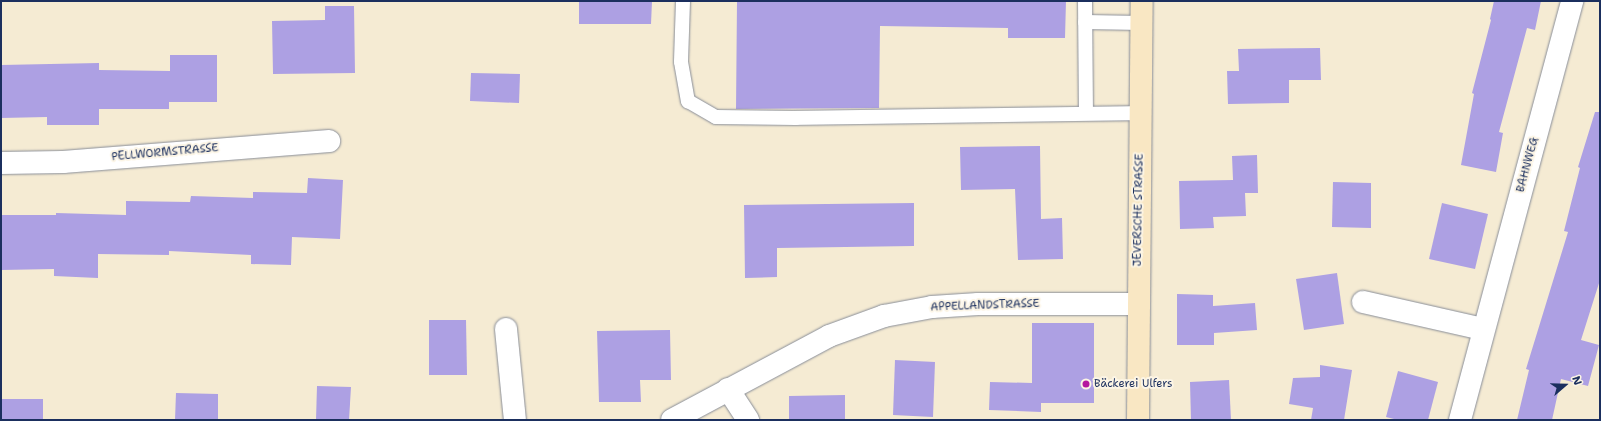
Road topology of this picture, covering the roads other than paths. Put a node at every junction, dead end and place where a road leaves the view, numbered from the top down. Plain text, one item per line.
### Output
1 (683, 1) edge
2 (1085, 1) edge
3 (1142, 1) edge
4 (1572, 1) edge
5 (1085, 22) junction
6 (1142, 23) junction
7 (1086, 113) junction
8 (1140, 113) junction
9 (329, 141) dead end
10 (1, 163) edge
11 (1363, 302) dead end
12 (1138, 304) junction
13 (506, 328) dead end
14 (1483, 329) junction
15 (728, 389) junction
16 (515, 420) edge
17 (672, 420) edge
18 (748, 420) edge
19 (1138, 420) edge
20 (1460, 420) edge

1 - 7 lane
2 - 5 lane
3 - 6 street, JEVERSCHE STRASSE
4 - 14 street, BAHNWEG
5 - 6 lane
5 - 7 lane
6 - 8 street, JEVERSCHE STRASSE
7 - 8 lane
8 - 12 street, JEVERSCHE STRASSE
9 - 10 street, PELLWORMSTRASSE
11 - 14 street
12 - 15 street, APPELLANDSTRASSE
12 - 19 street, JEVERSCHE STRASSE
13 - 16 street
14 - 20 street, BAHNWEG
15 - 17 street, APPELLANDSTRASSE
15 - 18 street

